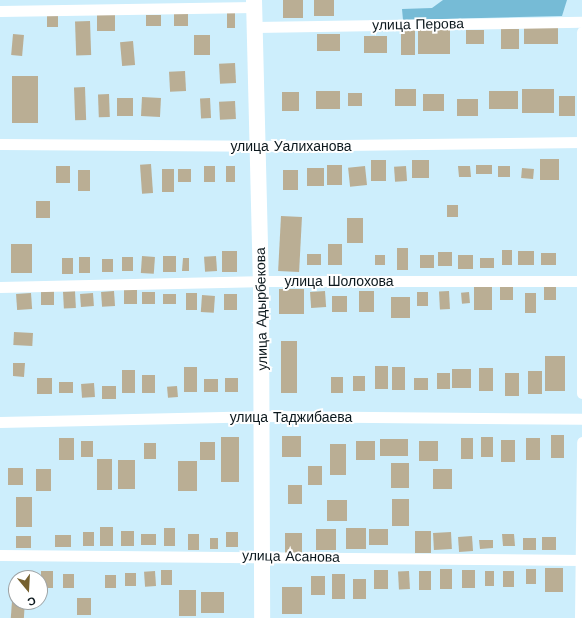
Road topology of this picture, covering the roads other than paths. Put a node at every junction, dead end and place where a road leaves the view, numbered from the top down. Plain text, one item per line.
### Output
1 (254, 3) edge
2 (0, 11) edge
3 (582, 22) edge
4 (255, 27) junction
5 (582, 32) edge
6 (582, 142) edge
7 (0, 144) edge
8 (256, 146) junction
9 (262, 281) junction
10 (581, 281) edge
11 (0, 287) edge
12 (582, 393) edge
13 (262, 416) junction
14 (582, 419) edge
15 (0, 422) edge
16 (582, 442) edge
17 (262, 555) junction
18 (0, 556) edge
19 (581, 560) edge
20 (262, 618) edge
21 (580, 618) edge

1 - 2 street
1 - 4 main road, улица Адырбекова
3 - 4 street, улица Перова
4 - 8 main road, улица Адырбекова
5 - 6 street
6 - 8 street, улица Уалиханова
6 - 10 street
7 - 8 street, улица Уалиханова
8 - 9 main road, улица Адырбекова
9 - 10 street, улица Шолохова
9 - 11 street, улица Шолохова
9 - 13 main road, улица Адырбекова
10 - 12 street
13 - 14 street, улица Таджибаева
13 - 15 street, улица Таджибаева
13 - 17 main road, улица Адырбекова
16 - 19 street
17 - 18 street, улица Асанова
17 - 19 street, улица Асанова
17 - 20 main road, улица Адырбекова
19 - 21 street

